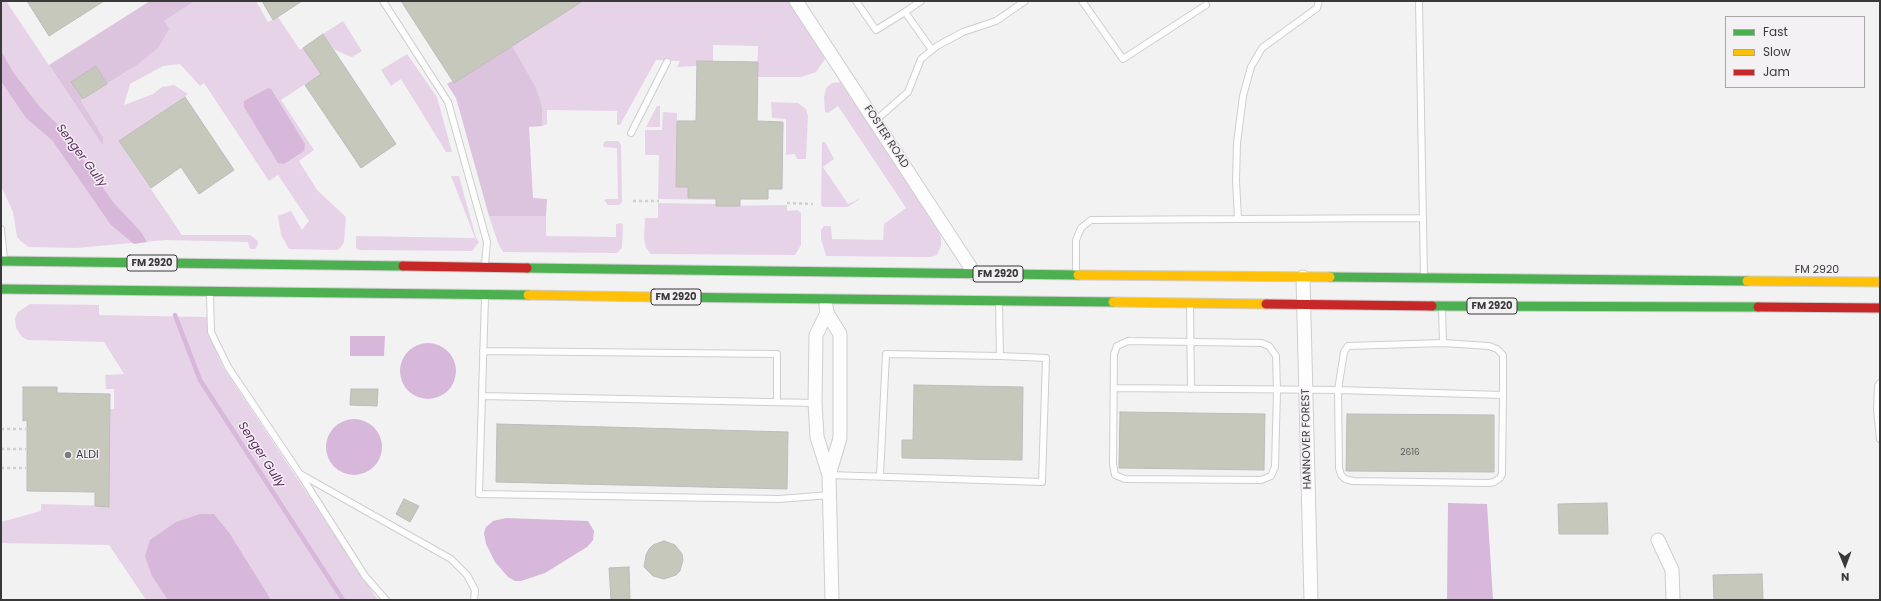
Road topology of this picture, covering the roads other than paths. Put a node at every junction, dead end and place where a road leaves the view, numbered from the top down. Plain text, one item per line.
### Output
1 (383, 1) edge
2 (796, 1) edge
3 (856, 1) edge
4 (921, 1) edge
5 (1025, 1) edge
6 (1082, 1) edge
7 (1319, 1) edge
8 (1420, 1) edge
9 (1206, 5) dead end
10 (905, 12) junction
11 (932, 50) junction
12 (667, 62) dead end
13 (876, 120) junction
14 (631, 133) dead end
15 (1423, 218) junction
16 (1238, 219) junction
17 (1, 229) edge
18 (3, 261) edge
19 (485, 267) junction
20 (976, 274) junction
21 (1076, 275) junction
22 (1303, 277) junction
23 (1424, 278) junction
24 (1880, 282) edge
25 (1, 289) edge
26 (210, 291) junction
27 (485, 295) junction
28 (825, 298) junction
29 (999, 301) junction
30 (1189, 302) junction
31 (1304, 304) junction
32 (1442, 306) junction
33 (1880, 308) edge
34 (827, 313) junction
35 (1191, 342) junction
36 (1443, 343) junction
37 (483, 351) junction
38 (1000, 356) junction
39 (1880, 383) edge
40 (1114, 388) junction
41 (1191, 389) junction
42 (1338, 390) junction
43 (1277, 391) junction
44 (1306, 391) junction
45 (1503, 395) junction
46 (482, 396) junction
47 (776, 402) junction
48 (815, 403) junction
49 (1880, 439) edge
50 (300, 474) junction
51 (829, 475) junction
52 (880, 476) junction
53 (830, 495) junction
54 (1658, 540) dead end
55 (386, 600) edge
56 (474, 600) edge
57 (832, 600) edge
58 (1311, 600) edge
59 (1673, 600) edge

1 - 19 lane
2 - 13 street, FOSTER ROAD
3 - 10 lane
4 - 10 lane
5 - 11 lane
6 - 9 lane
7 - 16 lane
8 - 15 lane
10 - 11 lane
11 - 13 lane
12 - 14 lane
13 - 20 street, FOSTER ROAD
15 - 16 lane
15 - 23 lane
16 - 21 lane
17 - 18 lane
18 - 19 main road, FM 2920 / FM 2920
19 - 20 main road, FM 2920 / FM 2920
20 - 21 main road, FM 2920 / FM 2920
21 - 22 main road, FM 2920 / FM 2920
22 - 23 main road, FM 2920 / FM 2920
22 - 31 street, HANNOVER FOREST
23 - 24 main road, FM 2920 / FM 2920
25 - 26 main road, FM 2920 / FM 2920
26 - 27 main road, FM 2920 / FM 2920
26 - 50 lane
27 - 28 main road, FM 2920 / FM 2920
27 - 37 lane
28 - 29 main road, FM 2920 / FM 2920
28 - 34 street
29 - 30 main road, FM 2920 / FM 2920
29 - 38 lane
30 - 31 main road, FM 2920 / FM 2920
30 - 35 lane
31 - 32 main road, FM 2920 / FM 2920
31 - 44 street, HANNOVER FOREST
32 - 33 main road, FM 2920 / FM 2920
32 - 36 lane
34 - 48 street
34 - 51 street
35 - 40 lane
35 - 41 lane
35 - 43 lane
36 - 42 lane
36 - 45 lane
37 - 46 lane
37 - 47 lane
38 - 52 lane
38 - 52 lane
39 - 49 lane
40 - 41 lane
40 - 43 lane
41 - 43 lane
42 - 44 lane
42 - 45 lane
42 - 45 lane
43 - 44 lane
44 - 58 street, HANNOVER FOREST
46 - 47 lane
46 - 53 lane
47 - 48 lane
48 - 51 street
50 - 55 lane
50 - 56 lane
51 - 52 lane
51 - 53 street
53 - 57 street
54 - 59 street

